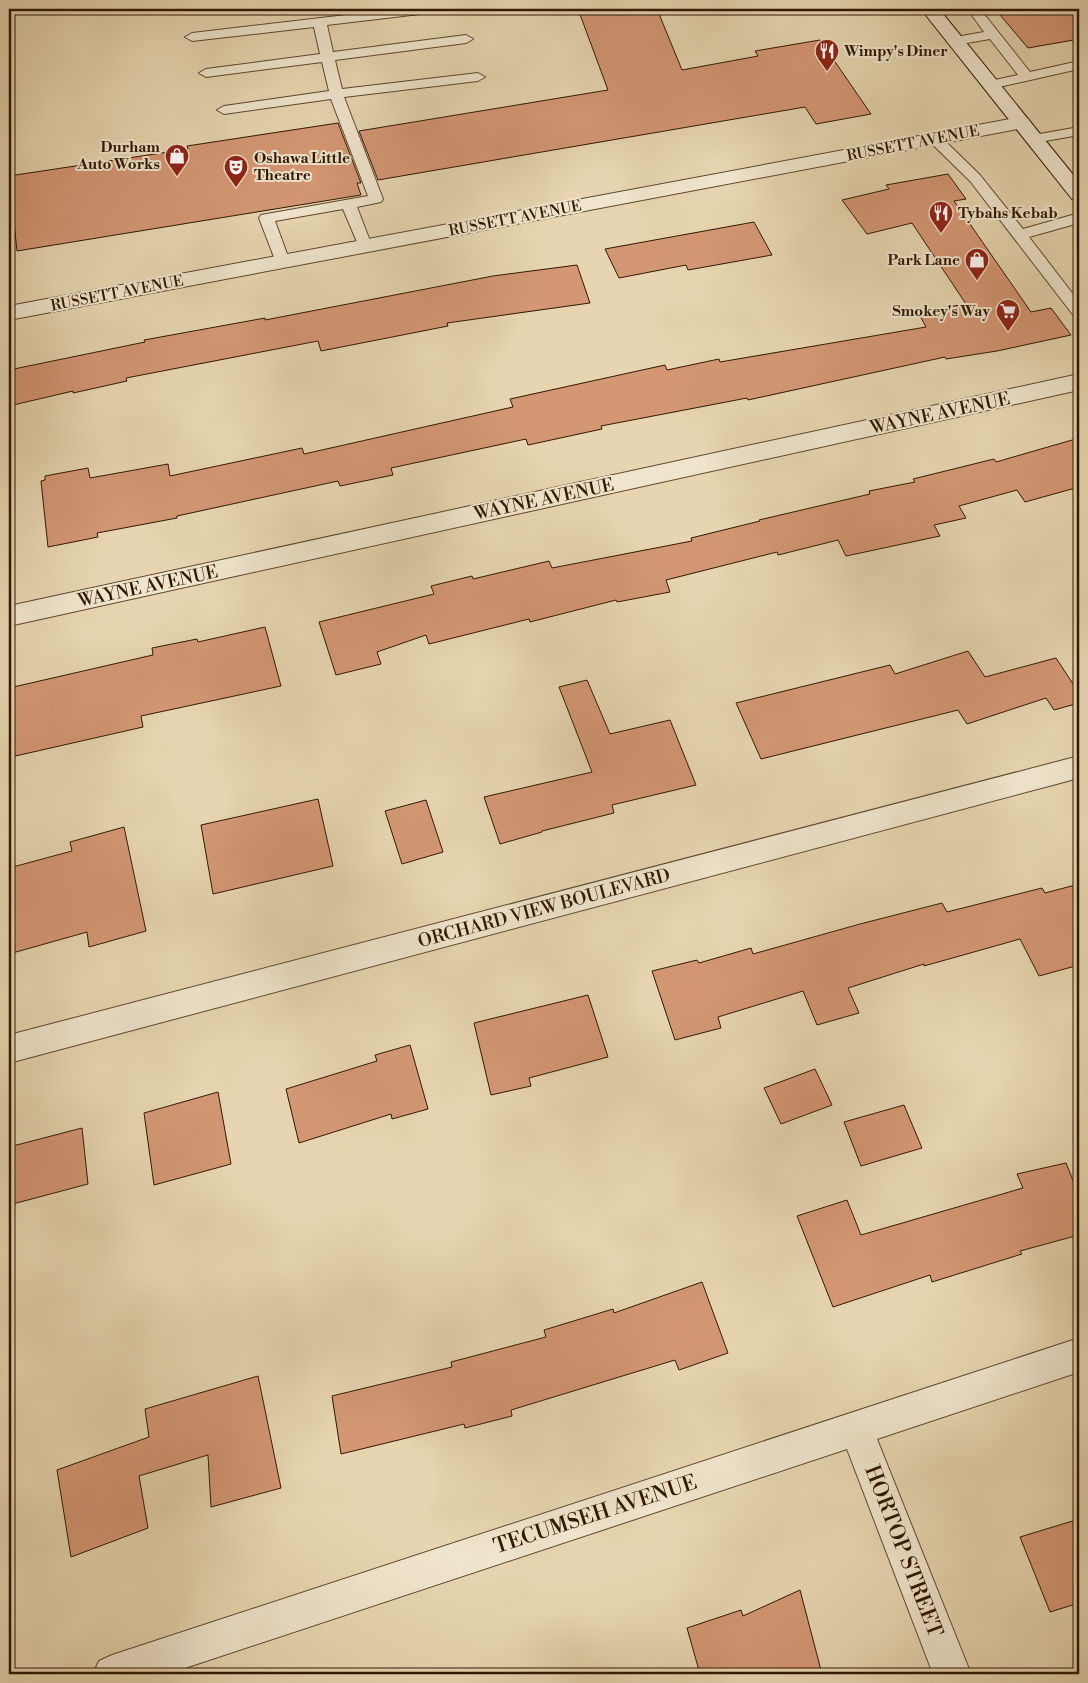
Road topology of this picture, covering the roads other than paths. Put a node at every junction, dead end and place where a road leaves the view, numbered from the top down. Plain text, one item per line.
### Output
1 (428, 9) edge
2 (930, 9) edge
3 (981, 9) edge
4 (320, 22) junction
5 (993, 34) junction
6 (192, 37) dead end
7 (466, 39) dead end
8 (955, 40) junction
9 (328, 56) junction
10 (1079, 65) edge
11 (206, 73) dead end
12 (478, 76) dead end
13 (1027, 77) junction
14 (990, 84) junction
15 (336, 94) junction
16 (224, 110) dead end
17 (1021, 123) junction
18 (1079, 131) edge
19 (935, 139) junction
20 (1034, 139) junction
21 (1079, 195) edge
22 (348, 204) junction
23 (1079, 218) edge
24 (1019, 235) junction
25 (365, 246) junction
26 (282, 262) junction
27 (1079, 312) edge
28 (9, 313) edge
29 (1079, 382) edge
30 (9, 616) edge
31 (1079, 767) edge
32 (9, 1049) edge
33 (1079, 1355) edge
34 (856, 1428) junction
35 (112, 1674) edge
36 (952, 1674) edge

1 - 4 lane
2 - 8 street
3 - 5 lane
4 - 6 lane
4 - 9 lane
5 - 8 lane
5 - 13 lane
7 - 9 lane
8 - 14 street
9 - 11 lane
9 - 15 lane
10 - 13 lane
12 - 15 lane
13 - 14 lane
14 - 17 street
15 - 16 lane
15 - 22 lane
17 - 19 street, RUSSETT AVENUE
17 - 20 street
18 - 20 lane
19 - 24 lane
19 - 25 street, RUSSETT AVENUE
20 - 21 street
22 - 25 lane
22 - 26 lane
23 - 24 lane
24 - 27 lane
25 - 26 street, RUSSETT AVENUE
26 - 28 street, RUSSETT AVENUE
29 - 30 street, WAYNE AVENUE
31 - 32 street, ORCHARD VIEW BOULEVARD
33 - 34 street, TECUMSEH AVENUE
34 - 35 street, TECUMSEH AVENUE
34 - 36 street, HORTOP STREET

